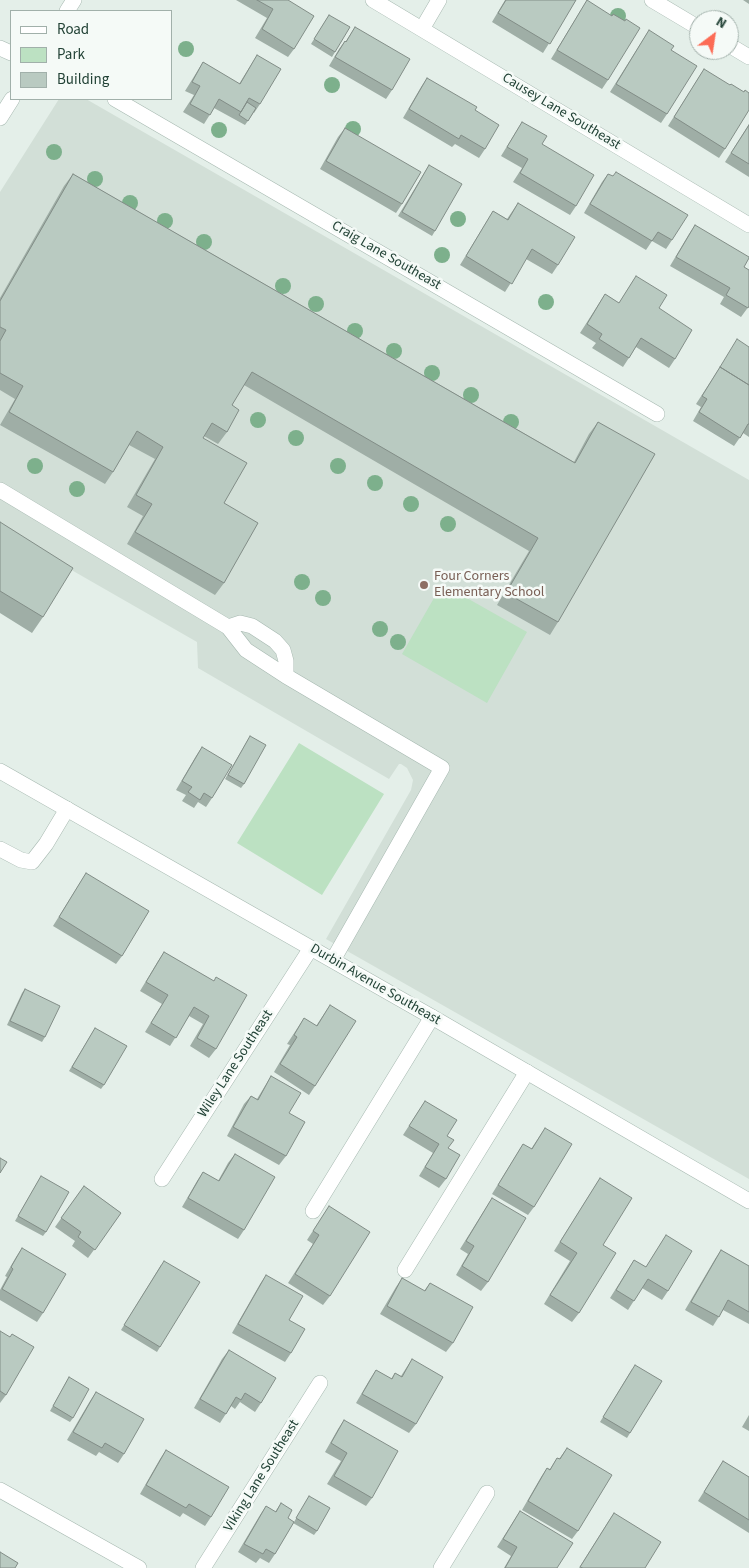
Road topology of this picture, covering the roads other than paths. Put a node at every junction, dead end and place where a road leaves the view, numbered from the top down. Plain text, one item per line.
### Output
1 (373, 0) edge
2 (439, 0) edge
3 (652, 0) edge
4 (689, 22) edge
5 (422, 29) junction
6 (11, 100) edge
7 (117, 100) edge
8 (0, 118) edge
9 (749, 224) edge
10 (657, 414) dead end
11 (0, 490) edge
12 (228, 627) junction
13 (286, 676) junction
14 (1, 774) edge
15 (67, 809) junction
16 (0, 849) edge
17 (311, 948) junction
18 (333, 960) junction
19 (432, 1017) junction
20 (527, 1072) junction
21 (162, 1179) dead end
22 (749, 1201) edge
23 (313, 1211) dead end
24 (406, 1270) dead end
25 (320, 1383) dead end
26 (0, 1490) edge
27 (486, 1493) dead end
28 (139, 1568) edge
29 (204, 1568) edge
30 (441, 1568) edge

1 - 5 street, Causey Lane Southeast
2 - 5 street
3 - 4 street
5 - 9 street, Causey Lane Southeast
6 - 8 street
7 - 10 street, Craig Lane Southeast
11 - 12 street
12 - 13 street
12 - 13 street
13 - 18 street
14 - 15 street, Durbin Avenue Southeast
15 - 16 street
15 - 17 street, Durbin Avenue Southeast
17 - 18 street, Durbin Avenue Southeast
17 - 21 street, Wiley Lane Southeast
18 - 19 street, Durbin Avenue Southeast
19 - 20 street, Durbin Avenue Southeast
19 - 23 street
20 - 22 street, Durbin Avenue Southeast
20 - 24 street
25 - 29 street, Viking Lane Southeast
26 - 28 street
27 - 30 street

